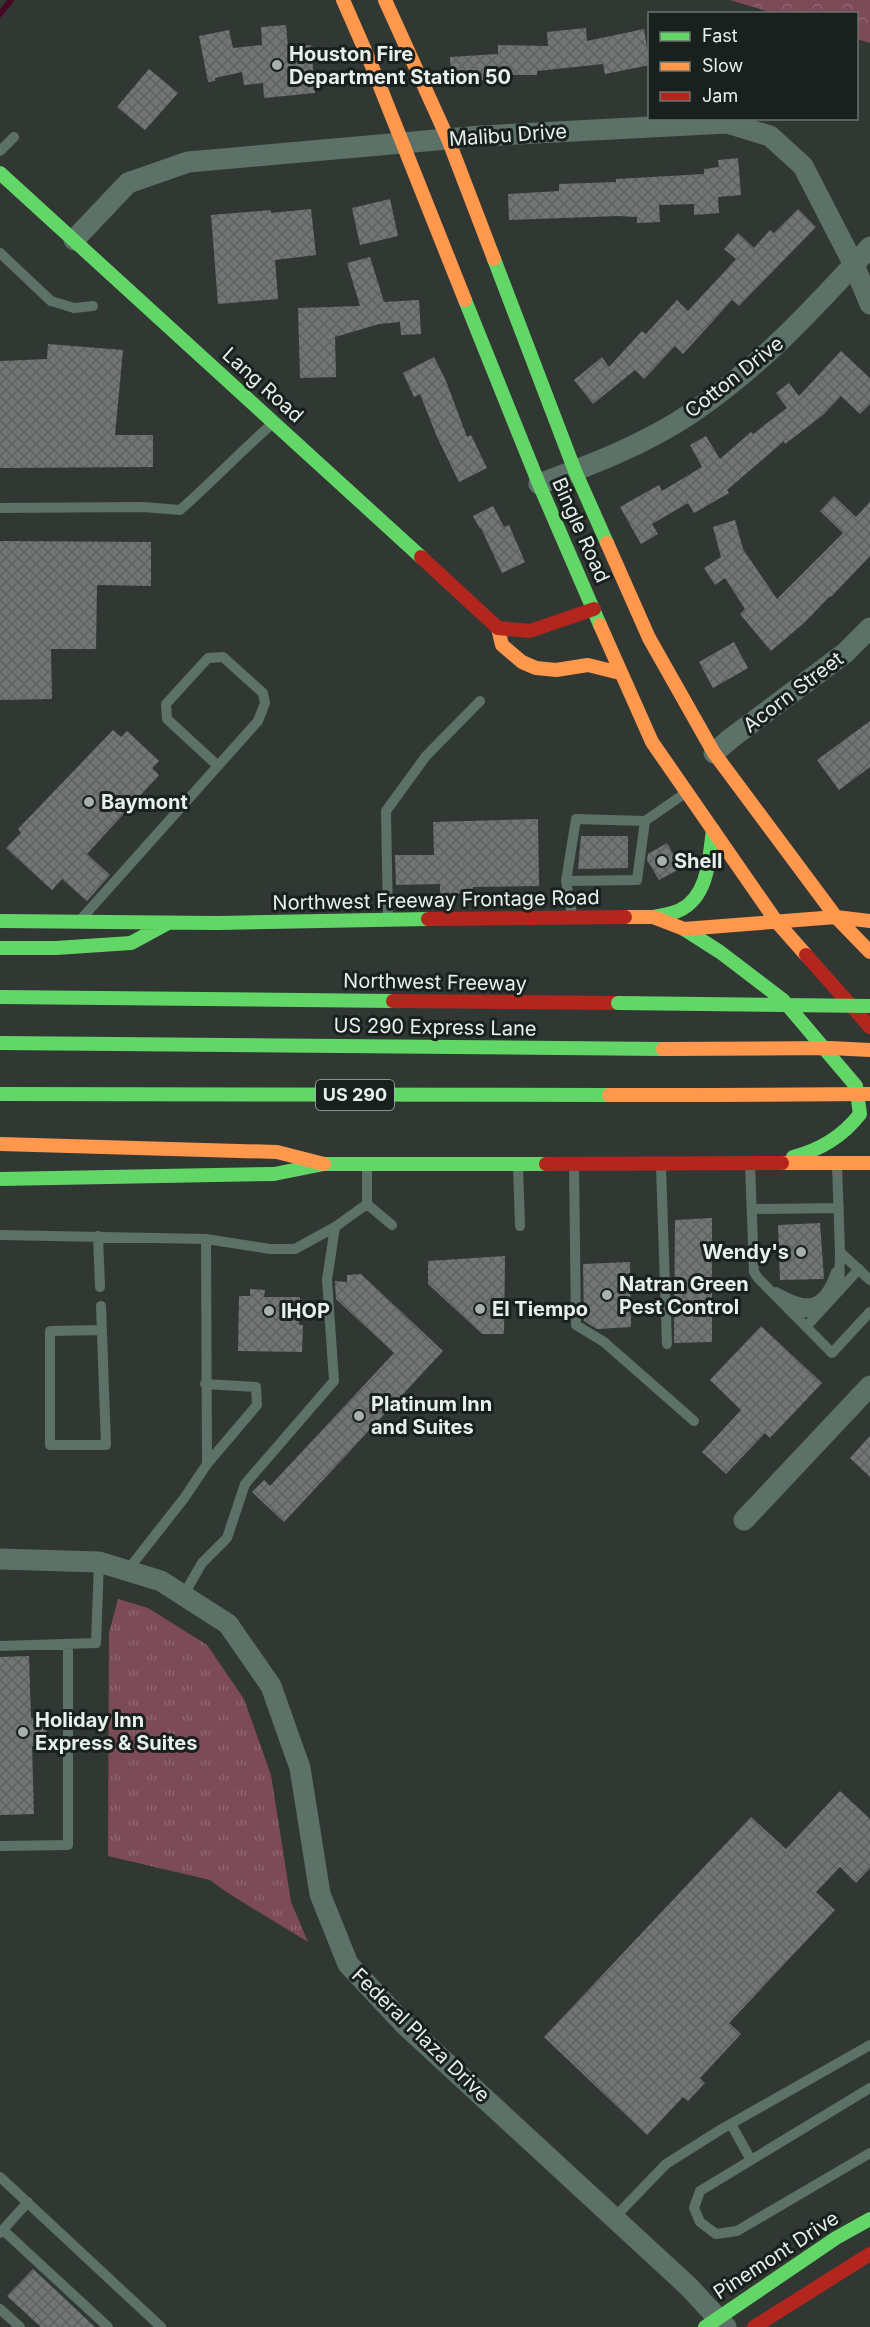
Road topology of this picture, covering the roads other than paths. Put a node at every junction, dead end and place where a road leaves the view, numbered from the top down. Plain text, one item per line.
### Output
1 (343, 0) edge
2 (385, 0) edge
3 (15, 137) dead end
4 (448, 140) junction
5 (403, 144) junction
6 (0, 151) edge
7 (0, 173) edge
8 (74, 240) junction
9 (870, 247) edge
10 (0, 253) edge
11 (854, 265) junction
12 (870, 304) edge
13 (93, 306) dead end
14 (275, 422) junction
15 (575, 471) junction
16 (539, 484) junction
17 (0, 508) edge
18 (594, 609) junction
19 (614, 620) dead end
20 (498, 628) junction
21 (870, 628) edge
22 (646, 663) dead end
23 (620, 673) junction
24 (480, 701) dead end
25 (709, 745) junction
26 (218, 766) junction
27 (687, 792) junction
28 (645, 821) junction
29 (713, 830) junction
30 (566, 881) junction
31 (572, 916) junction
32 (653, 917) junction
33 (836, 917) junction
34 (388, 920) junction
35 (0, 921) edge
36 (776, 921) junction
37 (870, 921) edge
38 (78, 922) junction
39 (168, 923) junction
40 (684, 929) junction
41 (0, 948) edge
42 (870, 952) edge
43 (0, 997) edge
44 (870, 1006) edge
45 (870, 1027) edge
46 (0, 1043) edge
47 (870, 1050) edge
48 (0, 1094) edge
49 (870, 1094) edge
50 (0, 1144) edge
51 (870, 1162) edge
52 (518, 1163) junction
53 (661, 1163) junction
54 (750, 1163) junction
55 (766, 1163) junction
56 (837, 1163) junction
57 (324, 1164) junction
58 (367, 1164) junction
59 (574, 1164) junction
60 (0, 1179) edge
61 (367, 1204) junction
62 (839, 1208) junction
63 (752, 1209) junction
64 (392, 1226) dead end
65 (520, 1226) dead end
66 (336, 1227) junction
67 (0, 1235) edge
68 (98, 1236) junction
69 (206, 1239) junction
70 (840, 1256) junction
71 (859, 1269) junction
72 (870, 1280) edge
73 (765, 1286) junction
74 (100, 1287) dead end
75 (839, 1290) junction
76 (101, 1306) dead end
77 (785, 1307) junction
78 (823, 1309) junction
79 (870, 1312) edge
80 (806, 1327) junction
81 (102, 1330) junction
82 (667, 1344) dead end
83 (205, 1384) junction
84 (867, 1395) edge
85 (694, 1421) dead end
86 (207, 1464) junction
87 (744, 1520) dead end
88 (0, 1559) edge
89 (99, 1562) junction
90 (127, 1570) junction
91 (183, 1596) junction
92 (68, 1644) junction
93 (0, 1646) edge
94 (0, 1846) edge
95 (870, 2045) edge
96 (870, 2088) edge
97 (731, 2124) junction
98 (870, 2153) edge
99 (750, 2160) junction
100 (0, 2177) edge
101 (28, 2202) junction
102 (614, 2218) junction
103 (870, 2219) edge
104 (2, 2231) edge
105 (870, 2254) edge
106 (0, 2309) edge
107 (716, 2324) edge
108 (20, 2327) edge
109 (108, 2327) edge
110 (161, 2327) edge
111 (754, 2327) edge

1 - 5 main road, Bingle Road
2 - 4 main road, Bingle Road
3 - 6 lane
4 - 5 street, Malibu Drive
4 - 11 street, Malibu Drive
4 - 15 main road, Bingle Road
5 - 8 street, Malibu Drive
5 - 16 main road, Bingle Road
7 - 8 main road, Lang Road
8 - 14 main road, Lang Road
9 - 11 street, Cotton Drive
10 - 13 lane
11 - 12 street, Malibu Drive
11 - 15 street, Cotton Drive
14 - 17 lane
14 - 20 main road, Lang Road
15 - 16 street, Cotton Drive
15 - 25 main road, Bingle Road
16 - 18 main road, Bingle Road
18 - 19 main road
18 - 20 main road
18 - 23 main road, Bingle Road
20 - 23 main road, Lang Road
21 - 25 street, Acorn Street
22 - 25 main road
23 - 27 main road, Bingle Road
24 - 34 lane
25 - 33 main road, Bingle Road
26 - 26 lane
26 - 38 lane
27 - 28 lane
27 - 29 main road, Bingle Road
28 - 30 lane
28 - 30 lane
29 - 32 main road
29 - 36 main road, Bingle Road
30 - 31 lane
31 - 32 main road, Northwest Freeway Frontage Road
31 - 34 main road, Northwest Freeway Frontage Road
32 - 40 main road, Northwest Freeway Frontage Road
33 - 36 main road, Northwest Freeway Frontage Road
33 - 37 main road, Northwest Freeway Frontage Road
33 - 42 main road, Bingle Road
34 - 39 main road, Northwest Freeway Frontage Road
35 - 38 main road, Northwest Freeway Frontage Road
36 - 40 main road, Northwest Freeway Frontage Road
36 - 45 main road, Bingle Road
38 - 39 main road, Northwest Freeway Frontage Road
39 - 41 main road
40 - 55 main road
43 - 44 main road, Northwest Freeway, bridge
46 - 47 main road, US 290 Express Lane, bridge
48 - 49 main road, US 290, bridge
50 - 57 main road
51 - 56 main road
52 - 58 main road
52 - 59 main road
52 - 65 lane
53 - 54 main road
53 - 59 main road
53 - 82 lane
54 - 55 main road
54 - 63 lane
55 - 56 main road
56 - 62 lane
57 - 58 main road
57 - 60 main road
58 - 61 lane
59 - 85 lane
61 - 64 lane
61 - 66 lane
62 - 63 lane
62 - 70 lane
63 - 73 lane
66 - 69 lane
66 - 91 lane
67 - 68 lane
68 - 69 lane
68 - 74 lane
69 - 83 lane
70 - 71 lane
70 - 73 lane
70 - 75 lane
71 - 72 lane
71 - 75 lane
73 - 77 lane
75 - 78 lane
76 - 81 lane
77 - 78 lane
77 - 80 lane
78 - 80 lane
79 - 80 lane
81 - 81 lane
83 - 86 lane
83 - 86 lane
84 - 87 street
86 - 90 lane
88 - 89 street, Federal Plaza Drive
89 - 90 street, Federal Plaza Drive
89 - 92 lane
90 - 91 street, Federal Plaza Drive
91 - 102 street, Federal Plaza Drive
92 - 93 lane
92 - 94 lane
95 - 97 lane
96 - 99 lane
97 - 99 lane
97 - 102 lane
98 - 99 lane
100 - 101 lane
101 - 104 lane
101 - 110 lane
102 - 107 street, Federal Plaza Drive
103 - 107 main road, Pinemont Drive
104 - 109 lane
105 - 111 main road
106 - 108 lane

